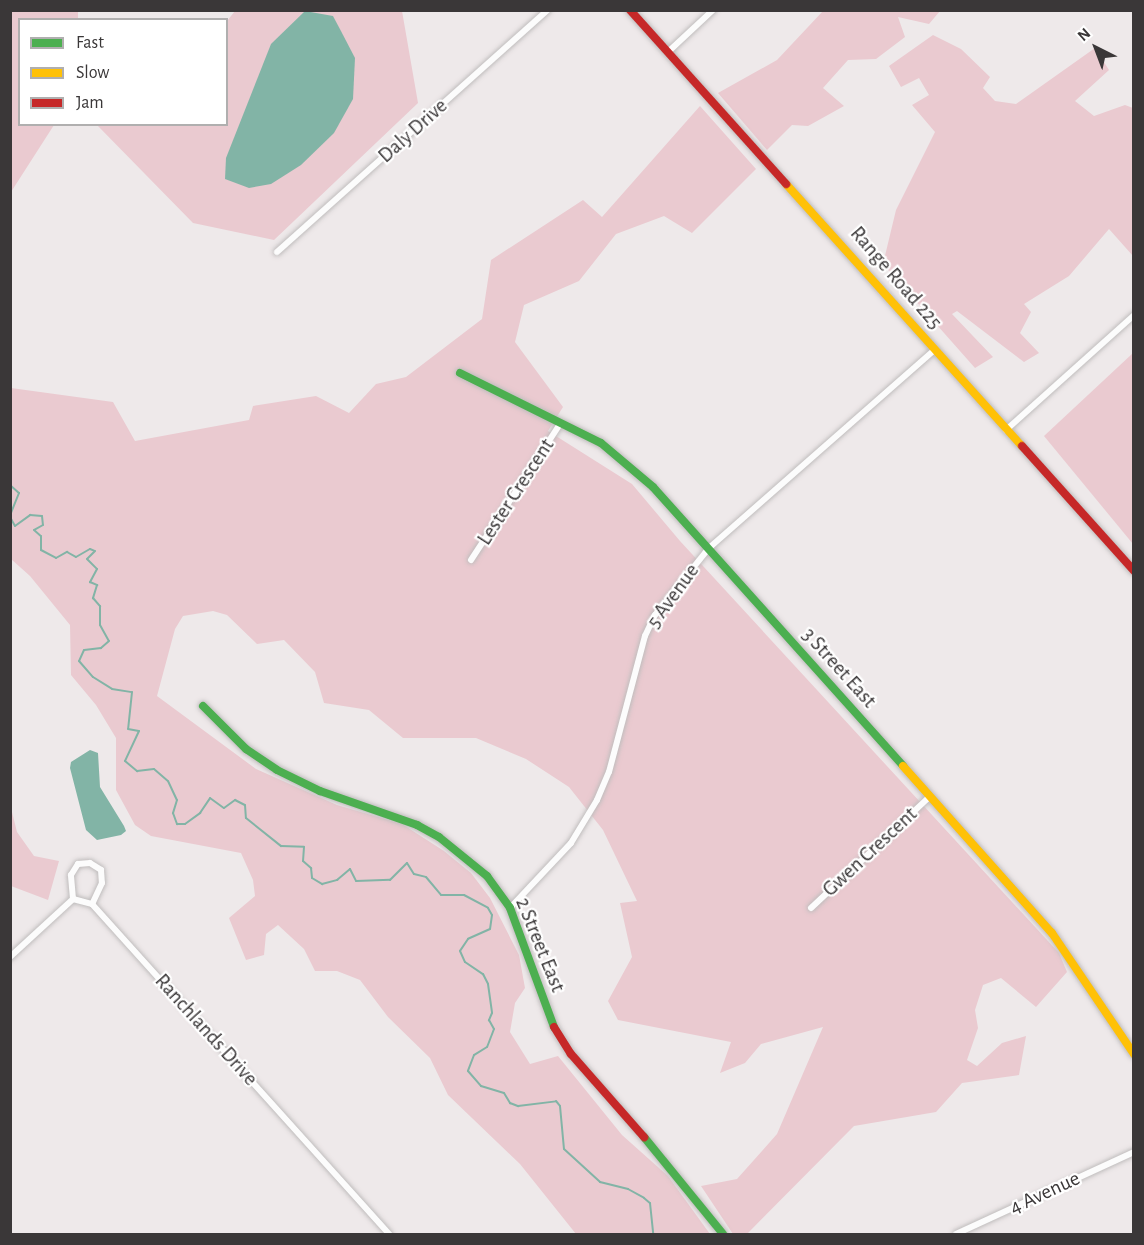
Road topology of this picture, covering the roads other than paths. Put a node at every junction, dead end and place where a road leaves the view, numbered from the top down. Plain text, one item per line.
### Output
1 (548, 10) edge
2 (630, 10) edge
3 (713, 10) edge
4 (668, 52) junction
5 (278, 252) dead end
6 (1134, 315) edge
7 (934, 350) junction
8 (460, 373) dead end
9 (560, 424) junction
10 (1006, 429) junction
11 (709, 548) junction
12 (471, 560) dead end
13 (1134, 571) edge
14 (203, 706) dead end
15 (929, 796) junction
16 (73, 899) junction
17 (92, 904) junction
18 (510, 908) junction
19 (811, 908) dead end
20 (10, 957) edge
21 (1134, 1054) edge
22 (1134, 1152) edge
23 (389, 1234) edge
24 (723, 1234) edge
25 (956, 1234) edge

1 - 5 street, Daly Drive
2 - 4 street, Range Road 225
3 - 4 street
4 - 7 street, Range Road 225
6 - 10 street
7 - 10 street, Range Road 225
7 - 11 street, 5 Avenue
8 - 9 street, 3 Street East
9 - 11 street, 3 Street East
9 - 12 street, Lester Crescent
10 - 13 street, Range Road 225
11 - 15 street, 3 Street East
11 - 18 street, 5 Avenue
14 - 18 street, 2 Street East
15 - 19 street, Gwen Crescent
15 - 21 street, 3 Street East
16 - 17 street
16 - 17 street
16 - 20 street
17 - 23 street, Ranchlands Drive
18 - 24 street, 2 Street East
22 - 25 street, 4 Avenue

